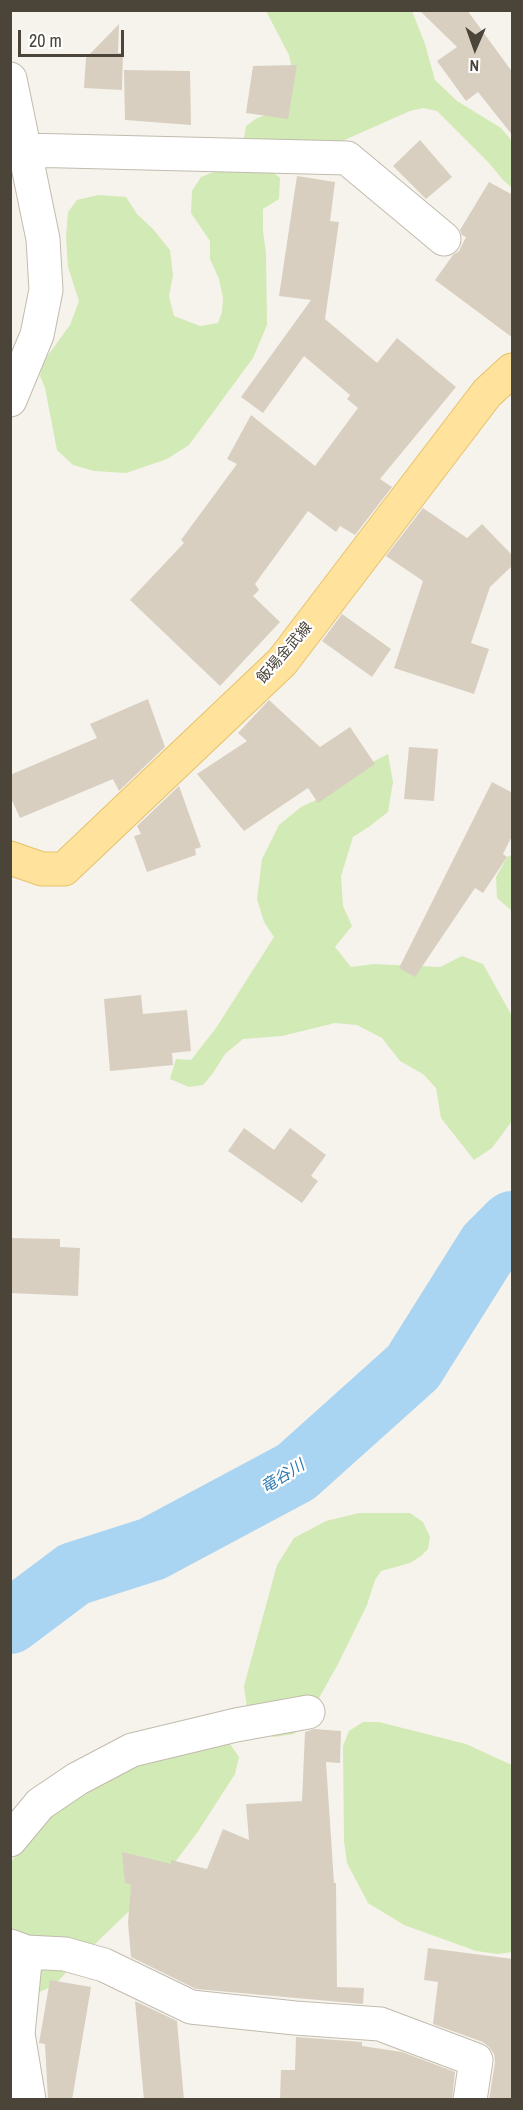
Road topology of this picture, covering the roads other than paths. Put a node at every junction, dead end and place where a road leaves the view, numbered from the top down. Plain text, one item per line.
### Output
1 (10, 79) edge
2 (25, 150) junction
3 (444, 239) dead end
4 (513, 370) edge
5 (10, 400) edge
6 (10, 858) edge
7 (308, 1712) dead end
8 (10, 1840) edge
9 (18, 1949) edge
10 (29, 2100) edge
11 (470, 2100) edge

1 - 2 street
2 - 3 street
2 - 5 street
4 - 6 main road, 飯場金武線
7 - 8 street
9 - 10 street
9 - 11 street

